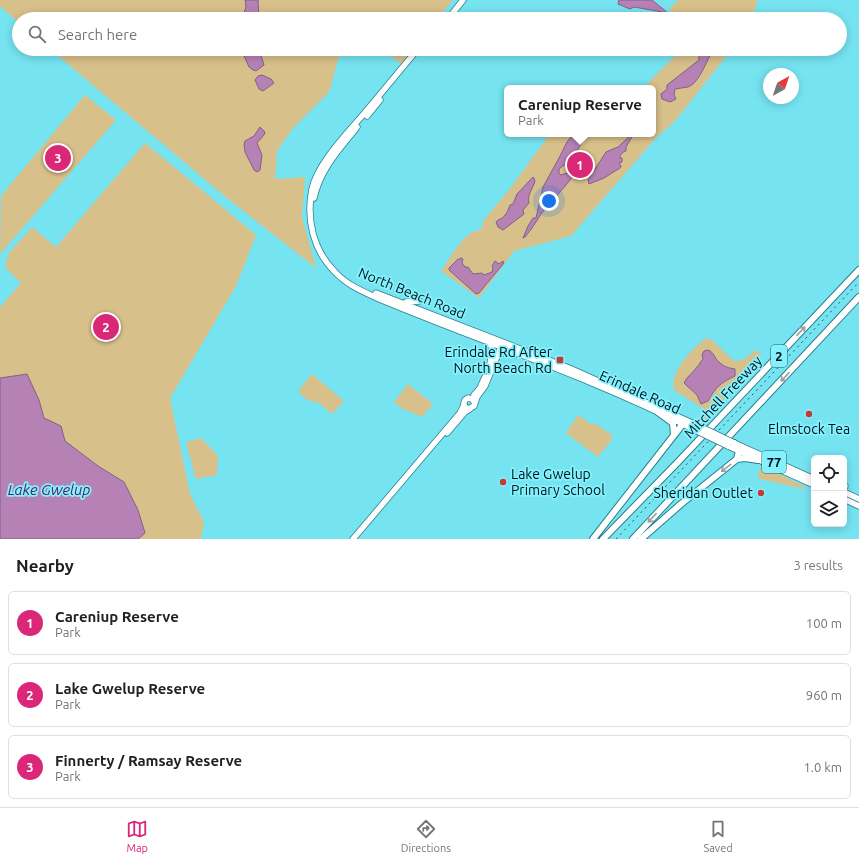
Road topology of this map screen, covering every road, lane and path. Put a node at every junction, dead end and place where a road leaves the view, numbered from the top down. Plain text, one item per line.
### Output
1 (459, 0) edge
2 (463, 0) edge
3 (450, 12) edge
4 (454, 12) edge
5 (412, 56) edge
6 (417, 56) edge
7 (859, 270) edge
8 (859, 297) edge
9 (419, 301) dead end
10 (400, 302) junction
11 (490, 342) junction
12 (500, 344) junction
13 (497, 356) junction
14 (523, 356) junction
15 (490, 364) junction
16 (470, 398) junction
17 (475, 403) junction
18 (464, 405) junction
19 (470, 409) junction
20 (658, 412) junction
21 (683, 424) junction
22 (693, 424) junction
23 (699, 429) junction
24 (674, 435) junction
25 (732, 444) junction
26 (739, 451) junction
27 (737, 459) junction
28 (758, 460) junction
29 (811, 478) edge
30 (811, 484) edge
31 (847, 490) edge
32 (859, 499) edge
33 (847, 500) edge
34 (859, 506) edge
35 (353, 539) edge
36 (357, 539) edge
37 (593, 539) edge
38 (603, 539) edge
39 (633, 539) edge
40 (641, 539) edge

1 - 3 main road
2 - 4 main road
5 - 11 main road, North Beach Road / 77
6 - 10 main road, North Beach Road / 77
38 -> 7 highway, Mitchell Freeway / 2
8 -> 39 highway, 2
9 - 10 main road
10 - 12 main road, North Beach Road / 77
11 - 12 main road, North Beach Road / 77
11 - 15 main road
12 - 13 main road
12 - 14 main road, Erindale Road / 77
12 - 15 main road
12 - 22 main road, Erindale Road / 77
13 - 14 main road
13 - 17 main road
14 - 20 main road, Erindale Road / 77
15 - 16 main road
16 - 17 main road
16 - 18 main road
17 - 19 main road
18 - 19 main road
18 - 35 main road
19 - 36 main road
20 - 21 main road, Erindale Road / 77
20 - 24 highway
21 - 22 highway
21 - 23 main road, Erindale Road / 77
21 - 24 highway
22 - 23 main road, Erindale Road / 77
23 - 25 main road, Erindale Road / 77, bridge
24 - 37 highway
25 - 26 highway
25 - 29 main road, Erindale Road / 77
26 - 27 highway
26 - 28 main road, 77
27 - 28 highway
27 -> 40 highway
28 - 30 main road, 77
31 - 32 main road
33 - 34 main road

